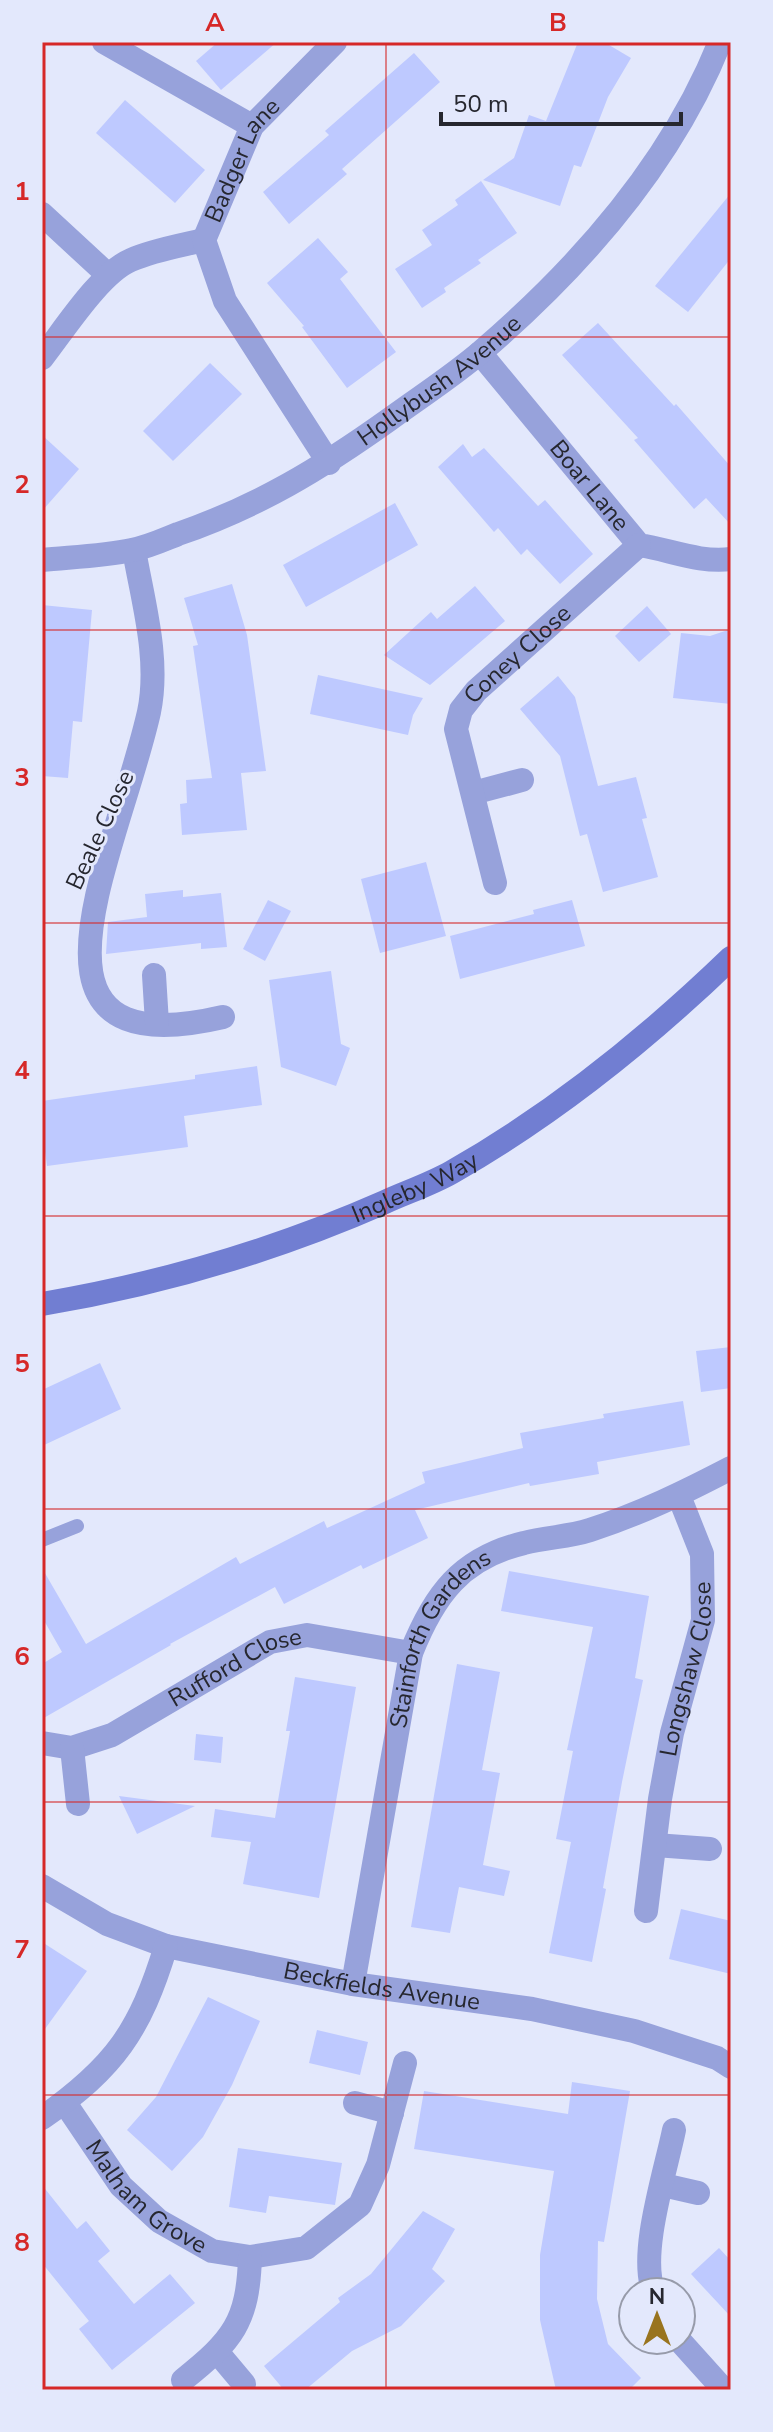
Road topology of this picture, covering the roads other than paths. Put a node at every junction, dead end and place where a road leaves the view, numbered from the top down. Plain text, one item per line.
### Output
1 (104, 42) edge
2 (335, 42) edge
3 (720, 42) edge
4 (252, 126) junction
5 (42, 214) edge
6 (204, 240) junction
7 (108, 275) junction
8 (480, 353) junction
9 (42, 358) edge
10 (329, 463) junction
11 (639, 545) junction
12 (134, 550) junction
13 (731, 559) edge
14 (42, 560) edge
15 (522, 780) dead end
16 (473, 793) junction
17 (77, 876) dead end
18 (495, 883) dead end
19 (731, 958) edge
20 (154, 975) dead end
21 (223, 1017) dead end
22 (94, 1022) dead end
23 (157, 1023) junction
24 (42, 1304) edge
25 (731, 1468) edge
26 (679, 1496) junction
27 (77, 1526) dead end
28 (42, 1540) edge
29 (411, 1653) junction
30 (42, 1743) edge
31 (72, 1748) junction
32 (78, 1804) dead end
33 (655, 1845) junction
34 (710, 1849) dead end
35 (42, 1886) edge
36 (646, 1911) dead end
37 (166, 1946) junction
38 (353, 1984) junction
39 (405, 2063) dead end
40 (731, 2067) edge
41 (65, 2103) junction
42 (355, 2103) dead end
43 (392, 2113) junction
44 (42, 2118) edge
45 (674, 2130) dead end
46 (663, 2185) junction
47 (698, 2193) dead end
48 (250, 2257) junction
49 (652, 2276) edge
50 (218, 2353) junction
51 (693, 2356) edge
52 (183, 2380) dead end
53 (244, 2384) dead end
54 (724, 2390) edge

1 - 4 street
2 - 4 street, Badger Lane
3 - 8 street, Hollybush Avenue
4 - 6 street, Badger Lane
5 - 7 street
6 - 7 street
6 - 10 street, Badger Lane
7 - 9 street
8 - 10 street, Hollybush Avenue
8 - 11 street, Boar Lane
10 - 12 street, Hollybush Avenue
11 - 13 street, Boar Lane
11 - 16 street, Coney Close
12 - 14 street, Hollybush Avenue
12 - 17 street, Beale Close
15 - 16 street
16 - 18 street, Coney Close
19 - 24 street, Ingleby Way
20 - 23 street
21 - 23 street
22 - 23 street
25 - 26 street, Stainforth Gardens
26 - 29 street, Stainforth Gardens
26 - 33 street, Longshaw Close
27 - 28 lane
29 - 31 street, Rufford Close
29 - 38 street, Stainforth Gardens
30 - 31 street, Rufford Close
31 - 32 street
33 - 34 street
33 - 36 street, Longshaw Close
35 - 37 street, Beckfields Avenue
37 - 38 street, Beckfields Avenue
37 - 41 street
38 - 40 street, Beckfields Avenue
39 - 43 street, Malham Grove
41 - 44 street
41 - 48 street, Malham Grove
42 - 43 street
43 - 48 street, Malham Grove
45 - 46 street
46 - 47 street
46 - 49 street
48 - 50 street
50 - 52 street
50 - 53 street
51 - 54 street

